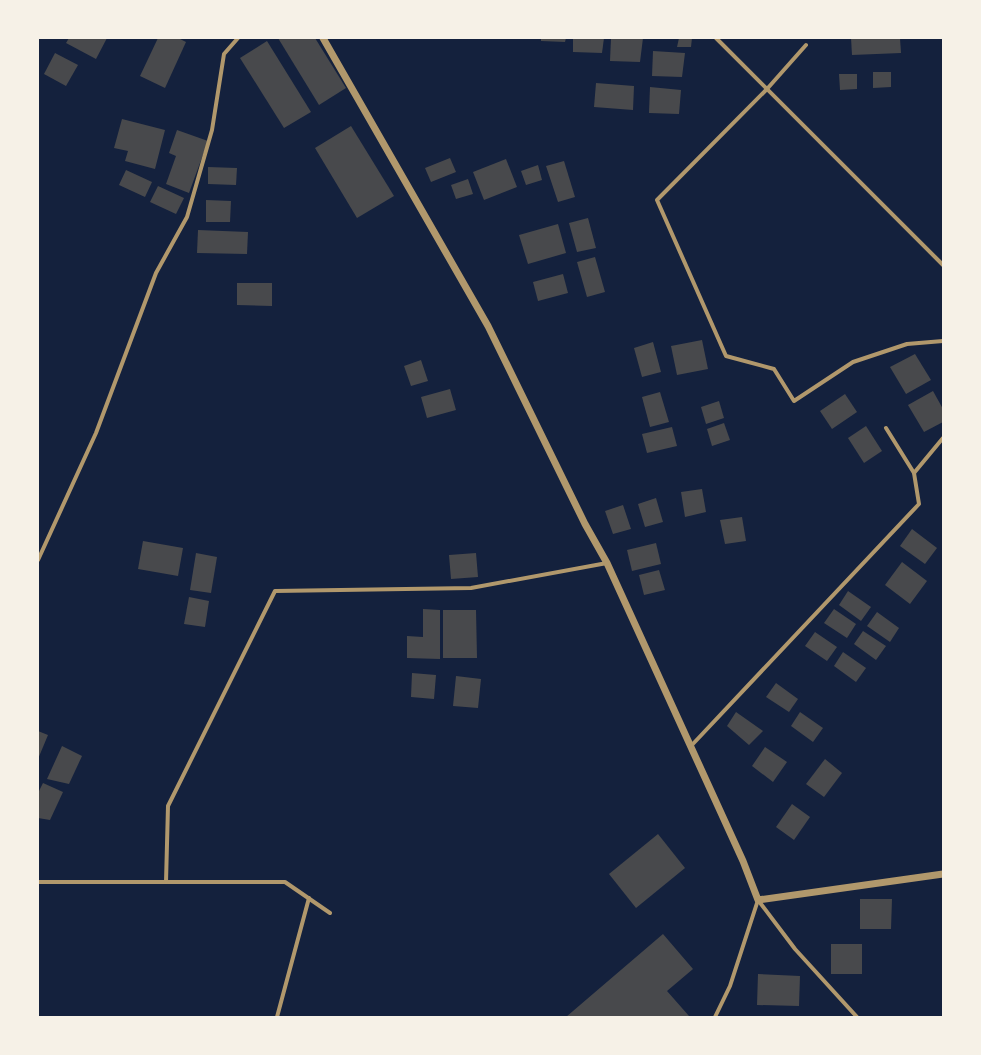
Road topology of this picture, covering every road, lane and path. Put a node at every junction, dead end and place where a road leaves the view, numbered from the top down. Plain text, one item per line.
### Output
1 (238, 38) edge
2 (323, 38) edge
3 (716, 38) edge
4 (806, 45) dead end
5 (767, 89) junction
6 (943, 265) edge
7 (943, 341) edge
8 (886, 428) dead end
9 (943, 438) edge
10 (914, 473) junction
11 (38, 560) edge
12 (607, 563) junction
13 (691, 746) junction
14 (943, 874) edge
15 (38, 882) edge
16 (166, 882) junction
17 (308, 898) junction
18 (758, 900) junction
19 (330, 913) dead end
20 (277, 1017) edge
21 (715, 1017) edge
22 (857, 1017) edge

1 - 11 street
2 - 12 street
3 - 5 street
4 - 5 street
5 - 6 street
5 - 7 street
8 - 10 street
9 - 10 street
10 - 13 street
12 - 13 street
12 - 16 street
13 - 18 street
14 - 18 street
15 - 16 street
16 - 17 street
17 - 19 street
17 - 20 street
18 - 21 street
18 - 22 street

